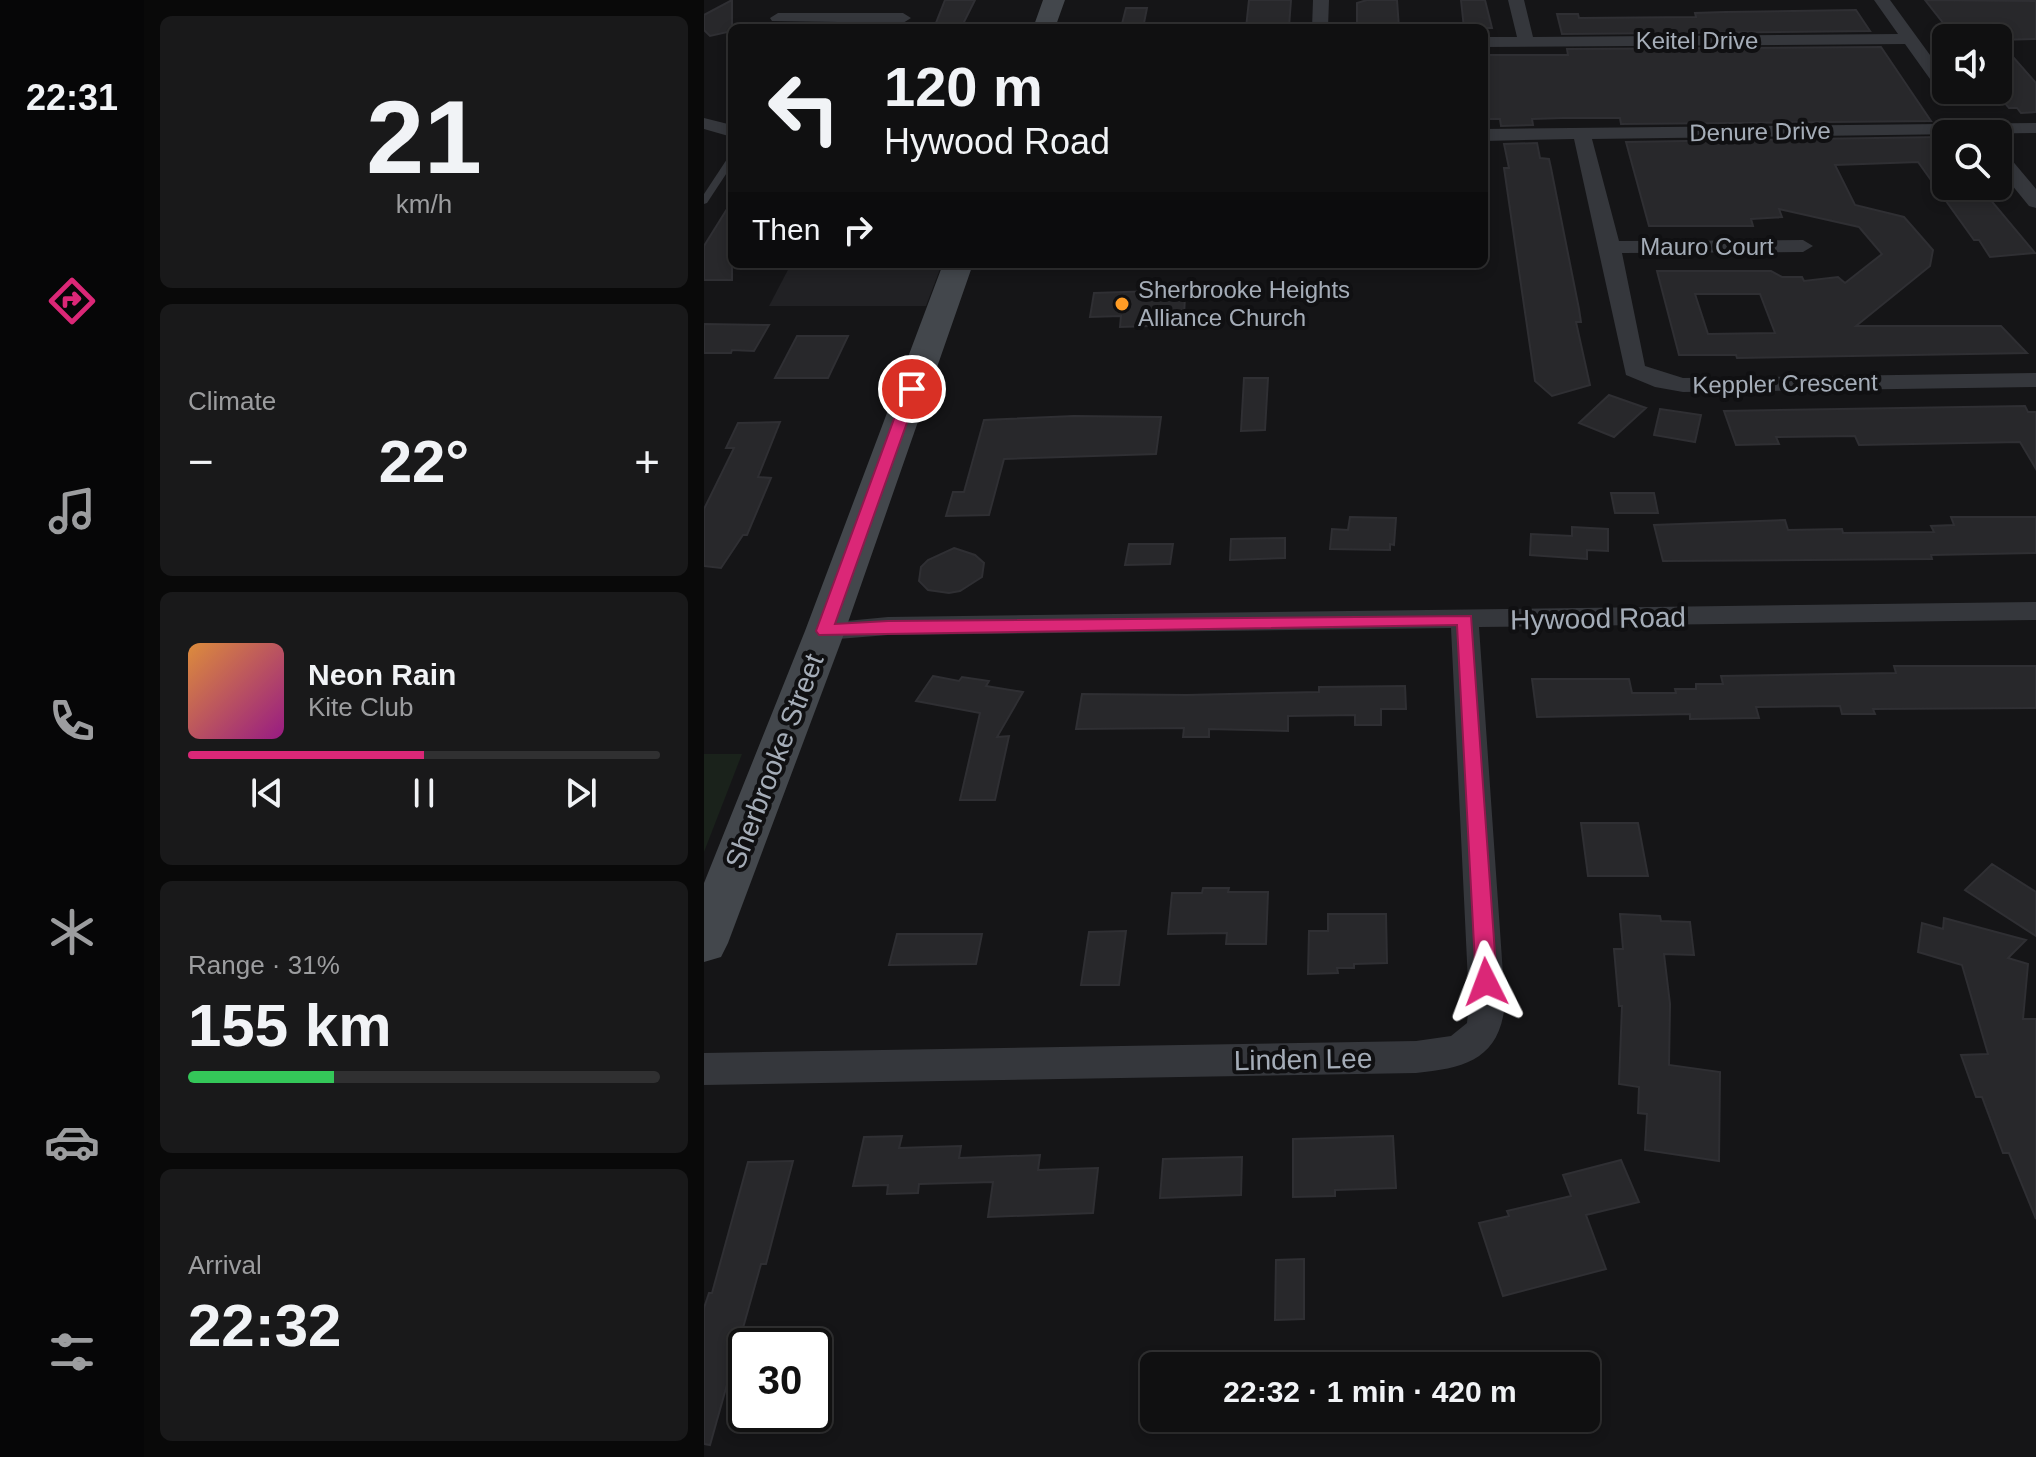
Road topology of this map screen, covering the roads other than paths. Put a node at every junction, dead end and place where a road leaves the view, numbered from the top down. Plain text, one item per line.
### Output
1 (914, 0) edge
2 (1054, 0) edge
3 (1321, 0) edge
4 (1516, 0) edge
5 (1882, 0) edge
6 (778, 18) dead end
7 (900, 23) edge
8 (1045, 24) edge
9 (1320, 24) edge
10 (1910, 39) junction
11 (1488, 42) edge
12 (1526, 42) junction
13 (1932, 69) edge
14 (704, 123) edge
15 (2036, 128) edge
16 (2012, 129) edge
17 (728, 130) edge
18 (1932, 131) edge
19 (1488, 135) edge
20 (1582, 135) junction
21 (728, 164) edge
22 (2012, 173) edge
23 (704, 201) edge
24 (2036, 202) edge
25 (1803, 246) dead end
26 (1610, 247) junction
27 (957, 268) edge
28 (2036, 380) edge
29 (2036, 611) edge
30 (1465, 620) junction
31 (825, 631) junction
32 (704, 943) edge
33 (704, 1069) edge

1 - 7 street
2 - 8 main road
3 - 9 street
4 - 12 street
5 - 10 street
6 - 7 street
10 - 12 street, Keitel Drive
10 - 13 street
11 - 12 street, Keitel Drive
14 - 17 street
15 - 16 street, Denure Drive
18 - 20 street, Denure Drive
19 - 20 street, Denure Drive
20 - 26 street, Keppler Crescent
21 - 23 lane
22 - 24 street
25 - 26 street, Mauro Court
26 - 28 street, Keppler Crescent
27 - 31 main road, Sherbrooke Street
29 - 30 street, Hywood Road
30 - 31 street, Hywood Road
30 - 33 street, Linden Lee
31 - 32 main road, Sherbrooke Street

